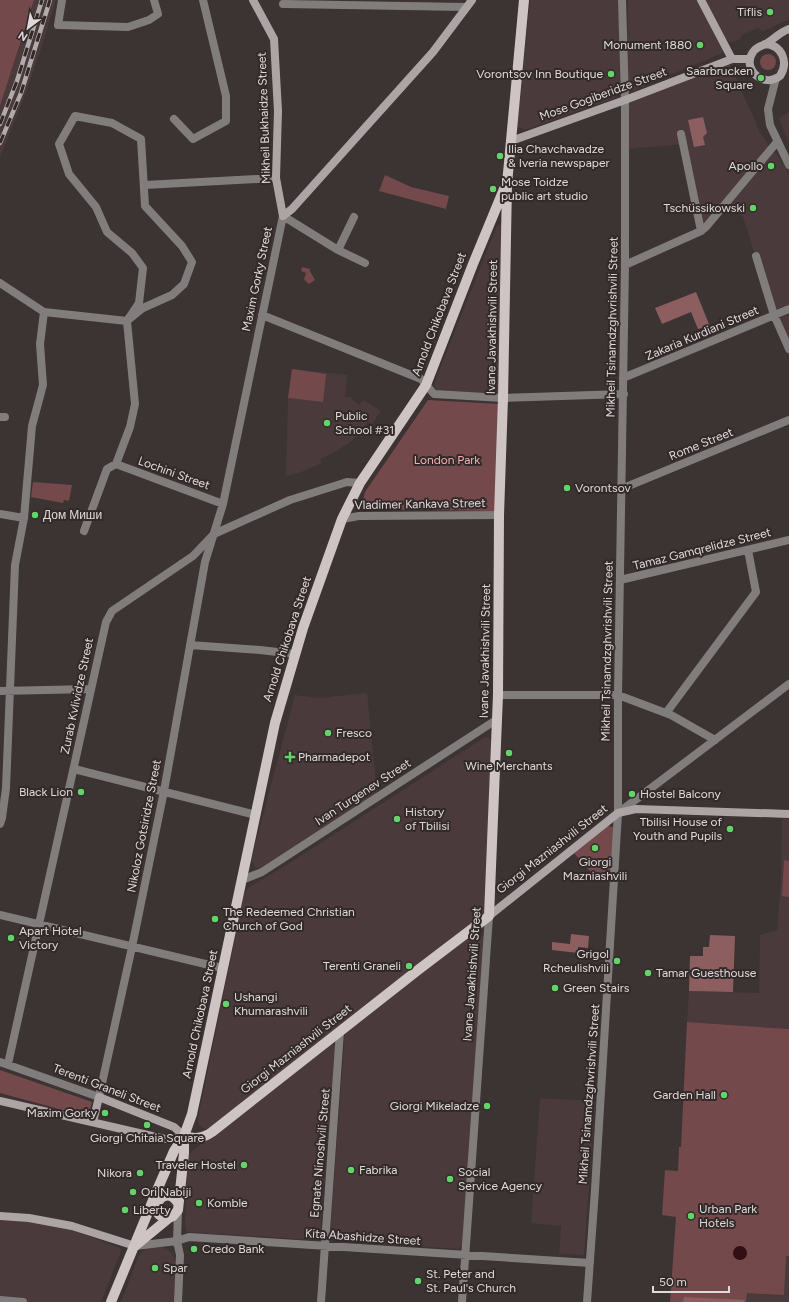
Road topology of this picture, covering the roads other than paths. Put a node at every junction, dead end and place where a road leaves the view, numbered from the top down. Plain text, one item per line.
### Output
1 (62, 0) edge
2 (154, 0) edge
3 (203, 0) edge
4 (253, 0) edge
5 (472, 0) edge
6 (524, 0) edge
7 (622, 0) edge
8 (701, 0) edge
9 (309, 2) edge
10 (406, 3) edge
11 (283, 4) dead end
12 (466, 7) junction
13 (789, 29) edge
14 (765, 44) junction
15 (787, 56) edge
16 (732, 59) junction
17 (750, 59) junction
18 (789, 76) edge
19 (778, 77) junction
20 (625, 100) junction
21 (174, 119) dead end
22 (681, 134) dead end
23 (511, 140) junction
24 (777, 142) junction
25 (789, 165) edge
26 (276, 178) junction
27 (507, 184) junction
28 (145, 185) junction
29 (283, 216) junction
30 (354, 217) dead end
31 (506, 226) junction
32 (487, 230) junction
33 (701, 231) junction
34 (338, 250) junction
35 (756, 256) dead end
36 (366, 262) dead end
37 (625, 265) junction
38 (0, 283) edge
39 (789, 309) edge
40 (44, 312) junction
41 (262, 315) junction
42 (774, 315) junction
43 (127, 321) junction
44 (789, 349) edge
45 (623, 378) junction
46 (426, 385) junction
47 (624, 394) junction
48 (503, 398) junction
49 (789, 420) edge
50 (116, 464) junction
51 (360, 483) junction
52 (621, 489) junction
53 (223, 504) junction
54 (0, 514) edge
55 (499, 515) junction
56 (24, 518) junction
57 (342, 519) junction
58 (84, 531) dead end
59 (214, 534) junction
60 (789, 540) edge
61 (748, 550) junction
62 (620, 580) junction
63 (190, 645) junction
64 (295, 654) junction
65 (789, 684) edge
66 (91, 689) junction
67 (0, 691) edge
68 (9, 691) junction
69 (498, 695) junction
70 (618, 695) junction
71 (666, 713) junction
72 (496, 720) junction
73 (715, 740) junction
74 (74, 769) junction
75 (164, 791) junction
76 (618, 813) junction
77 (789, 814) edge
78 (256, 815) junction
79 (0, 824) edge
80 (242, 880) junction
81 (0, 915) edge
82 (489, 916) junction
83 (39, 924) junction
84 (132, 947) junction
85 (222, 968) junction
86 (340, 1031) junction
87 (4, 1063) edge
88 (99, 1098) junction
89 (0, 1100) edge
90 (191, 1118) junction
91 (94, 1122) junction
92 (184, 1136) junction
93 (199, 1138) junction
94 (165, 1139) junction
95 (179, 1152) junction
96 (159, 1194) junction
97 (178, 1207) junction
98 (0, 1216) edge
99 (169, 1218) junction
100 (177, 1240) junction
101 (134, 1246) junction
102 (324, 1247) junction
103 (465, 1255) junction
104 (590, 1262) junction
105 (0, 1300) edge
106 (23, 1302) edge
107 (111, 1302) edge
108 (178, 1302) edge
109 (321, 1302) edge
110 (462, 1302) edge
111 (587, 1302) edge

1 - 2 street
3 - 21 street
4 - 26 street, Mikheil Bukhaidze Street
5 - 12 street, Maxim Gorky Street
6 - 23 main road, Ivane Javakhishvili Street
7 - 20 street, Mikheil Tsinamdzghvrishvili Street
8 - 16 street
9 - 10 street
9 - 11 street
10 - 12 street
12 - 29 street, Maxim Gorky Street
13 - 14 street
14 - 15 street
14 - 17 street
15 - 19 street
16 - 17 street, Mose Gogiberidze Street
16 - 20 street, Mose Gogiberidze Street
17 - 19 street
18 - 19 street
19 - 24 street
20 - 23 street, Mose Gogiberidze Street
20 - 37 street, Mikheil Tsinamdzghvrishvili Street
22 - 33 street
23 - 27 main road, Ivane Javakhishvili Street
24 - 25 street
24 - 33 street
26 - 28 street
26 - 29 street, Mikheil Bukhaidze Street
27 - 31 main road, Ivane Javakhishvili Street
27 - 32 main road, Arnold Chikobava Street
28 - 43 street
28 - 43 street
29 - 34 street
29 - 41 street, Maxim Gorky Street
30 - 34 street
31 - 32 main road
31 - 48 main road, Ivane Javakhishvili Street
32 - 46 main road, Arnold Chikobava Street
33 - 37 street
34 - 36 street
35 - 42 street
37 - 45 street, Mikheil Tsinamdzghvrishvili Street
38 - 40 street
39 - 42 street, Zakaria Kurdiani Street
40 - 43 street
40 - 56 street
41 - 46 street
41 - 53 street, Maxim Gorky Street
42 - 44 street
42 - 45 street, Zakaria Kurdiani Street
43 - 50 street
45 - 47 street, Mikheil Tsinamdzghvrishvili Street
46 - 48 street
46 - 51 main road, Arnold Chikobava Street
47 - 48 street
47 - 52 street, Mikheil Tsinamdzghvrishvili Street
48 - 55 main road, Ivane Javakhishvili Street
49 - 52 street, Rome Street
50 - 53 street, Lochini Street
50 - 58 street
51 - 57 main road, Arnold Chikobava Street
51 - 59 street, Zurab Kvlividze Street
52 - 62 street, Mikheil Tsinamdzghvrishvili Street
53 - 59 street, Maxim Gorky Street
54 - 56 street
55 - 57 street, Vladimer Kankava Street
55 - 69 main road, Ivane Javakhishvili Street
56 - 68 street
57 - 64 main road, Arnold Chikobava Street
59 - 63 street, Nikoloz Gotsiridze Street
59 - 66 street, Zurab Kvlividze Street
60 - 61 street, Tamaz Gamqrelidze Street
61 - 62 street, Tamaz Gamqrelidze Street
61 - 71 street
62 - 70 street, Mikheil Tsinamdzghvrishvili Street
63 - 64 street
63 - 75 street, Nikoloz Gotsiridze Street
64 - 78 main road, Arnold Chikobava Street
65 - 73 street, Giorgi Mazniashvili Street
66 - 68 street
66 - 74 street, Zurab Kvlividze Street
67 - 68 street
68 - 79 street
69 - 70 street
69 - 72 main road, Ivane Javakhishvili Street
70 - 71 street
70 - 76 street, Mikheil Tsinamdzghvrishvili Street
71 - 73 street
72 - 80 street, Ivan Turgenev Street
72 - 82 main road, Ivane Javakhishvili Street
73 - 76 street, Giorgi Mazniashvili Street
74 - 75 street
74 - 83 street, Zurab Kvlividze Street
75 - 78 street
75 - 84 street, Nikoloz Gotsiridze Street
76 - 77 street
76 - 82 street, Giorgi Mazniashvili Street
76 - 104 street, Mikheil Tsinamdzghvrishvili Street
78 - 80 main road, Arnold Chikobava Street
80 - 85 main road, Arnold Chikobava Street
81 - 83 street
82 - 86 main road, Giorgi Mazniashvili Street
82 - 103 street, Ivane Javakhishvili Street
83 - 84 street
83 - 87 street, Zurab Kvlividze Street
84 - 85 street
84 - 88 street, Nikoloz Gotsiridze Street
85 - 90 main road, Arnold Chikobava Street
86 - 93 main road, Giorgi Mazniashvili Street
86 - 102 street, Egnate Ninoshvili Street
87 - 88 street, Terenti Graneli Street
88 - 91 street, Nikoloz Gotsiridze Street
88 - 92 street, Terenti Graneli Street
89 - 91 street
90 - 92 main road, Arnold Chikobava Street
90 - 93 main road
91 - 94 street
92 - 93 main road
92 - 94 street
92 - 95 main road, Arnold Chikobava Street
93 - 95 main road, Giorgi Mazniashvili Street
94 - 95 street
95 - 96 main road
95 - 97 main road
96 - 97 main road
96 - 99 main road
96 - 101 main road
97 - 99 main road
97 - 100 street
98 - 101 street
99 - 100 street
99 - 101 main road
100 - 101 street, Kita Abashidze Street
100 - 102 street, Kita Abashidze Street
100 - 108 street
101 - 107 main road
102 - 103 street, Kita Abashidze Street
102 - 109 street, Egnate Ninoshvili Street
103 - 104 street, Kita Abashidze Street
103 - 110 street, Ivane Javakhishvili Street
104 - 111 street, Mikheil Tsinamdzghvrishvili Street
105 - 106 street

